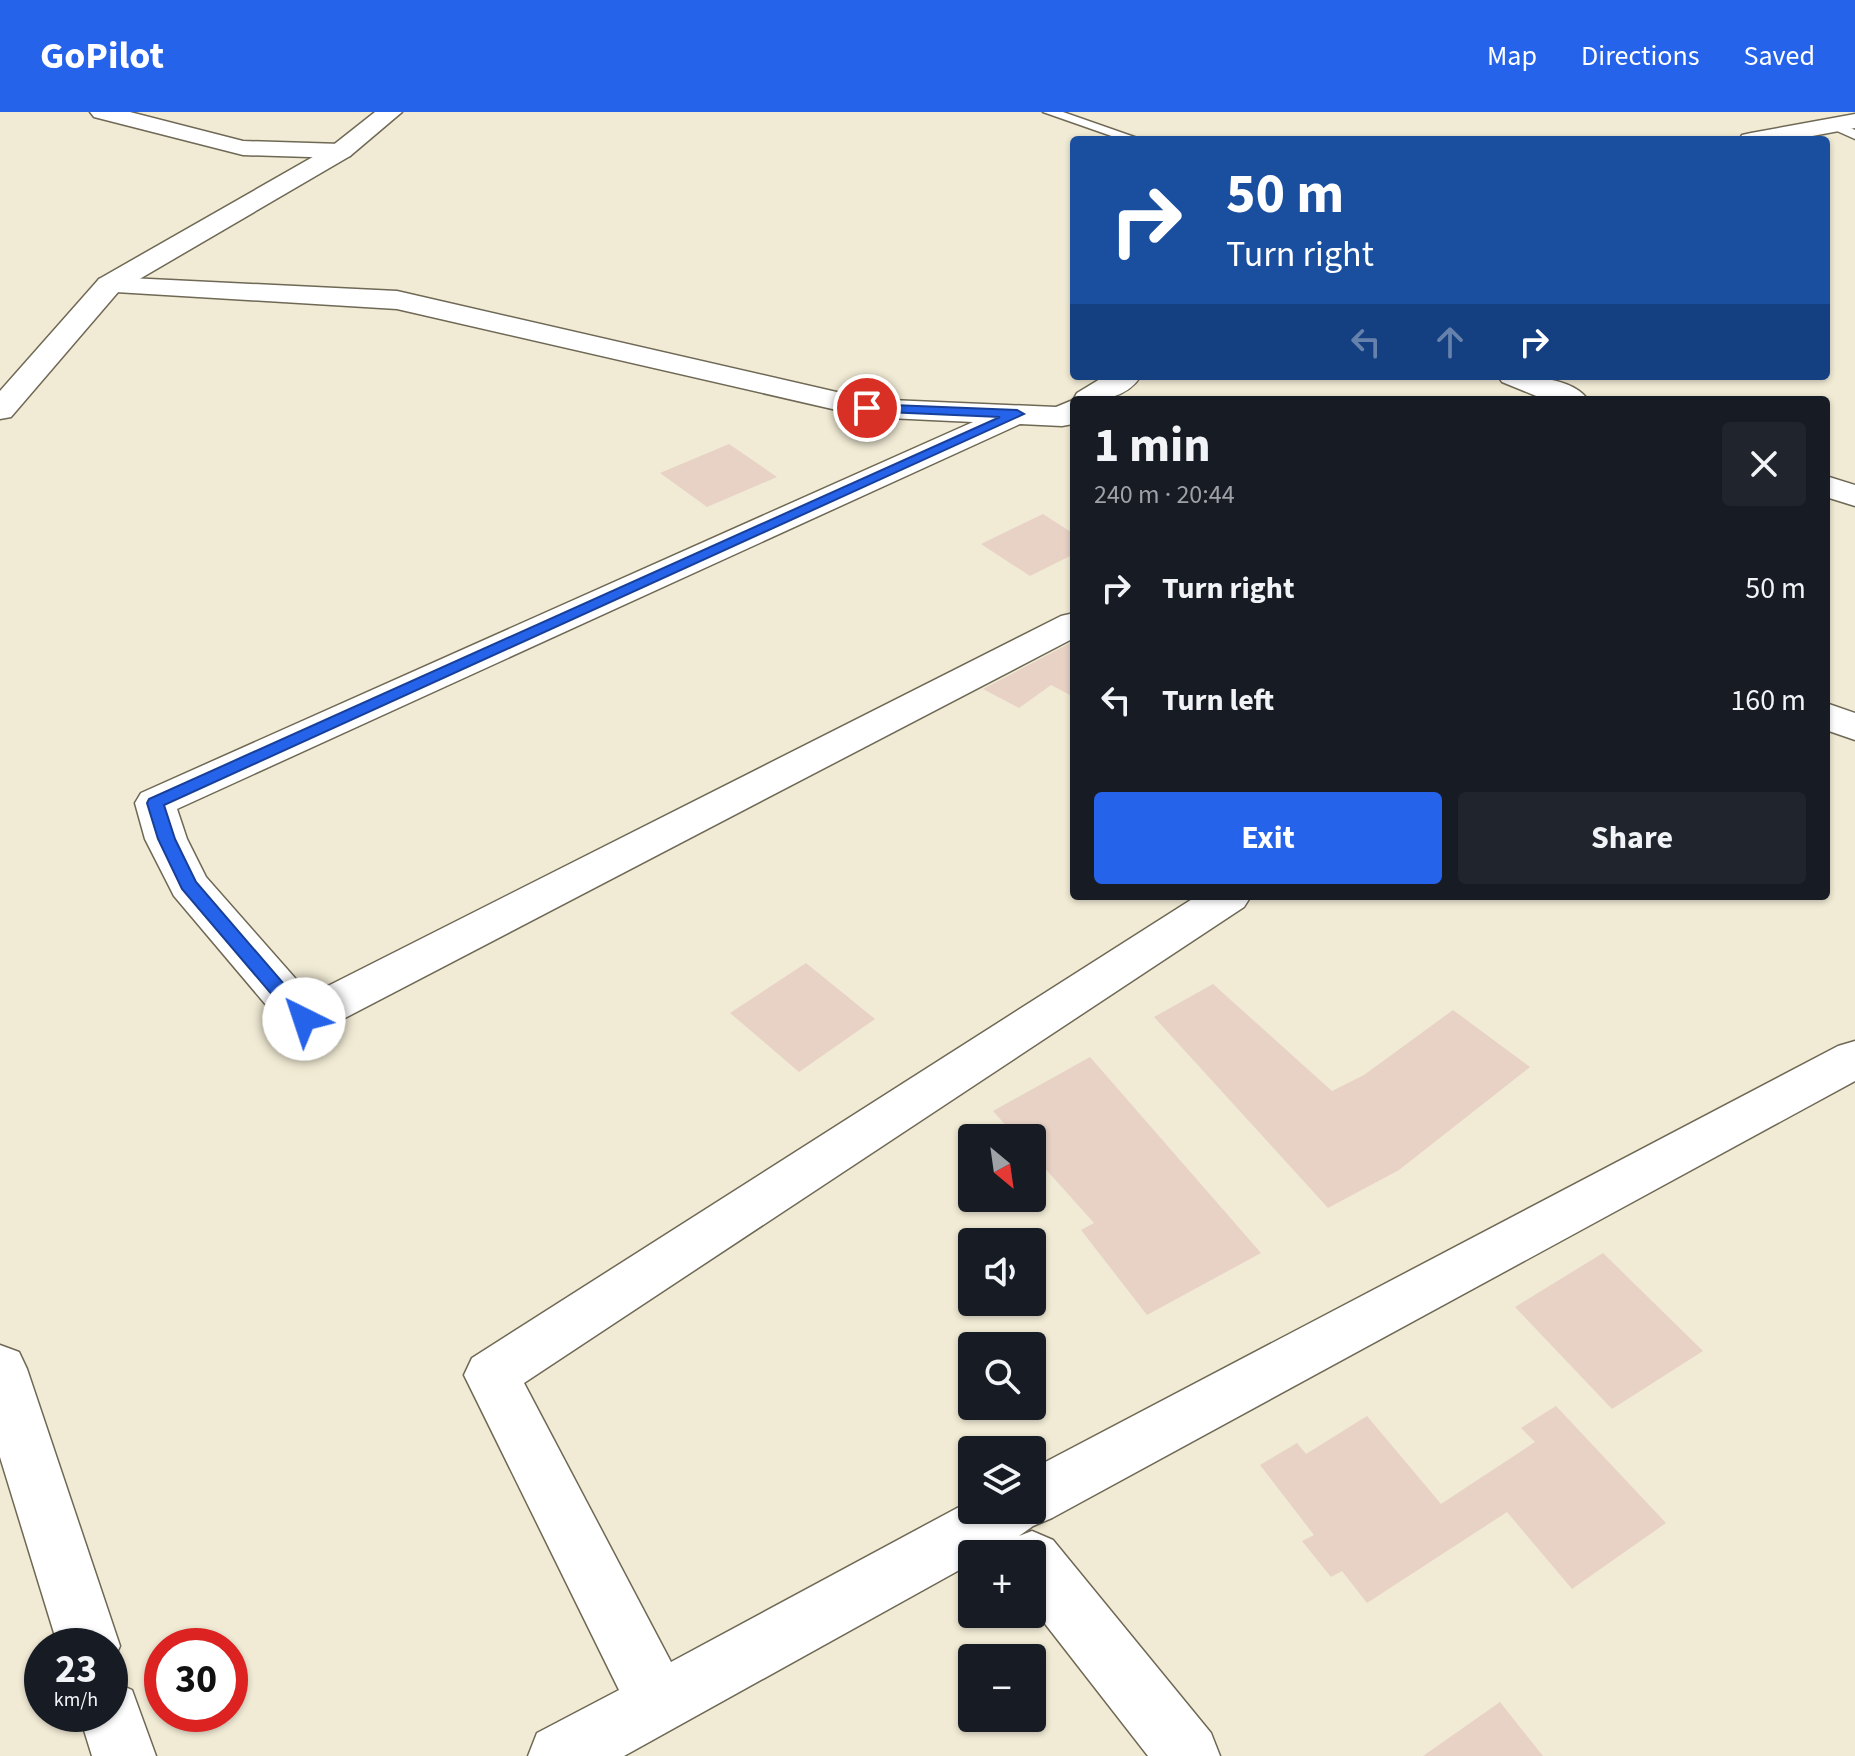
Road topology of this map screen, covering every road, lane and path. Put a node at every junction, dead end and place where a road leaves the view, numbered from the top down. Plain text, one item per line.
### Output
1 (102, 112) edge
2 (390, 112) edge
3 (1050, 112) edge
4 (1848, 126) edge
5 (1124, 136) edge
6 (1779, 136) edge
7 (341, 151) junction
8 (109, 285) junction
9 (1120, 380) edge
10 (1523, 380) edge
11 (1094, 396) edge
12 (1563, 396) edge
13 (0, 410) edge
14 (1017, 414) junction
15 (1070, 417) edge
16 (1830, 487) edge
17 (1855, 496) edge
18 (1070, 626) edge
19 (1830, 717) edge
20 (1855, 728) edge
21 (1223, 900) edge
22 (1855, 1059) edge
23 (0, 1369) edge
24 (1020, 1528) edge
25 (83, 1628) edge
26 (658, 1702) junction
27 (116, 1732) edge
28 (124, 1756) edge
29 (560, 1756) edge
30 (1188, 1756) edge

1 - 7 street
2 - 7 street
3 - 5 lane
4 - 6 street
7 - 8 street
8 - 13 street
8 - 14 street
9 - 11 street
10 - 12 street
14 - 15 street
14 - 18 street
16 - 17 street
19 - 20 street
21 - 26 street
22 - 24 street
23 - 25 street
24 - 26 street
24 - 30 street
26 - 29 street
27 - 28 street

